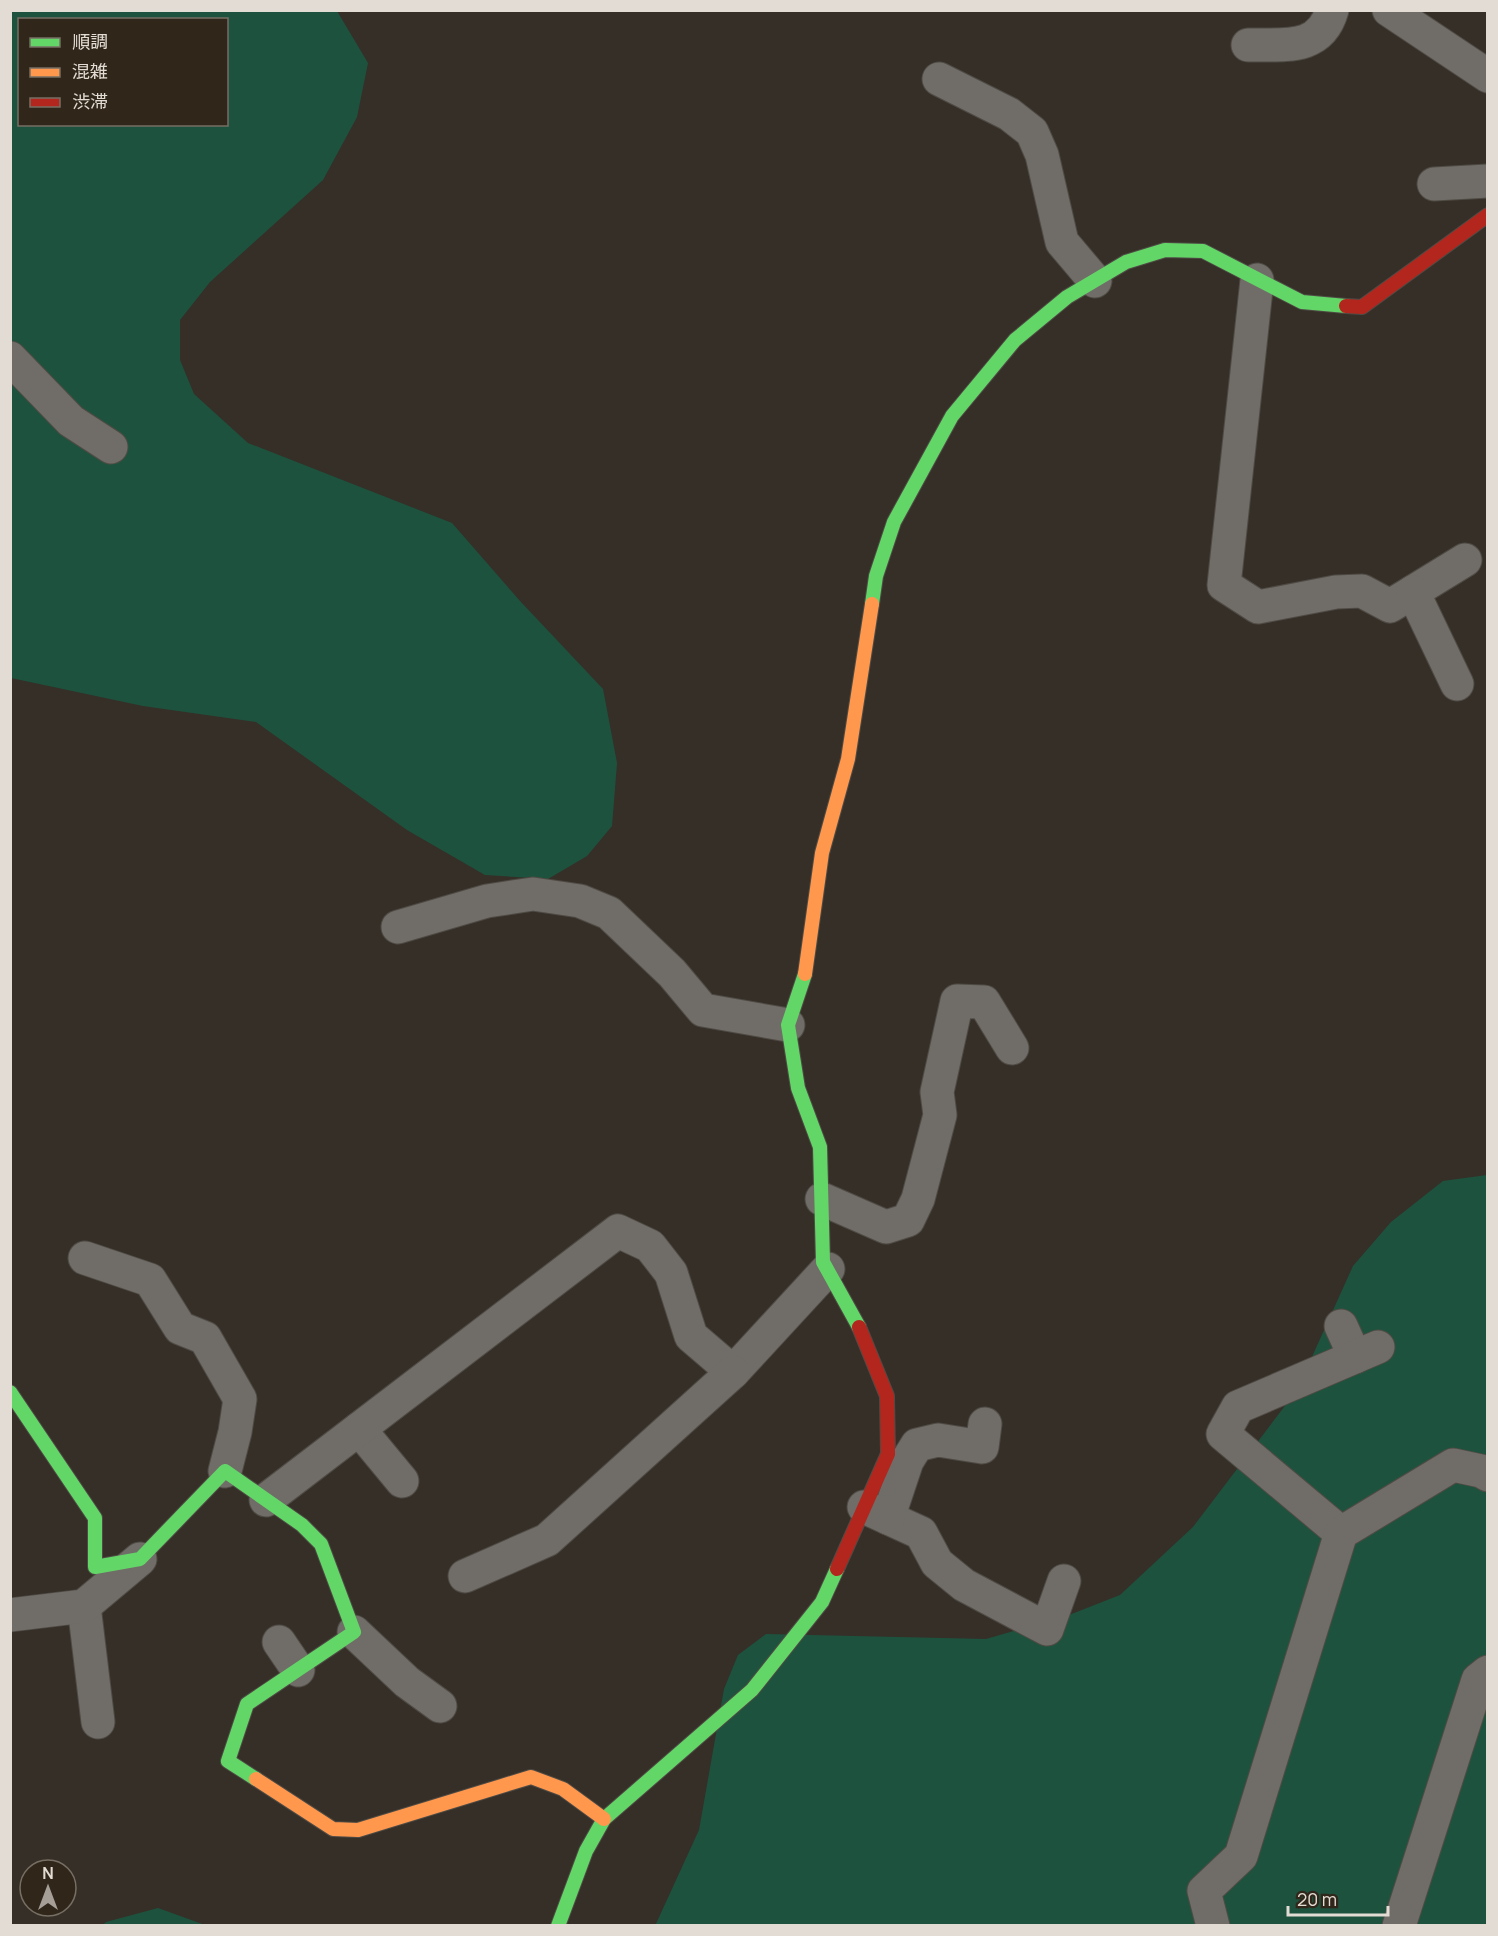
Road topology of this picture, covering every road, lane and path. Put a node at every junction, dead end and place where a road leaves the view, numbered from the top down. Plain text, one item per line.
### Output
1 (1332, 10) edge
2 (1389, 10) edge
3 (1248, 45) dead end
4 (1488, 76) edge
5 (939, 79) dead end
6 (1488, 181) edge
7 (1434, 184) dead end
8 (1488, 215) edge
9 (1095, 280) junction
10 (1257, 280) junction
11 (10, 358) edge
12 (111, 447) dead end
13 (1465, 560) dead end
14 (1413, 592) junction
15 (1457, 684) dead end
16 (398, 927) dead end
17 (788, 1025) junction
18 (1012, 1048) dead end
19 (822, 1199) junction
20 (85, 1258) dead end
21 (828, 1269) junction
22 (1341, 1326) dead end
23 (733, 1372) junction
24 (10, 1392) edge
25 (985, 1424) dead end
26 (359, 1429) junction
27 (225, 1471) junction
28 (1488, 1475) edge
29 (402, 1481) dead end
30 (266, 1500) junction
31 (876, 1512) junction
32 (1341, 1533) junction
33 (140, 1559) junction
34 (465, 1576) dead end
35 (1064, 1581) dead end
36 (84, 1606) junction
37 (10, 1615) edge
38 (354, 1632) junction
39 (279, 1642) dead end
40 (298, 1670) junction
41 (1488, 1672) edge
42 (440, 1706) dead end
43 (98, 1722) dead end
44 (604, 1819) junction
45 (558, 1926) edge
46 (1213, 1926) edge
47 (1399, 1926) edge

1 - 3 street
2 - 4 street
5 - 9 street
6 - 7 street
8 - 10 street
9 - 10 street
9 - 17 street
10 - 14 street
11 - 12 street
13 - 14 street
14 - 15 street
16 - 17 street
17 - 19 street
18 - 19 street
19 - 21 street
20 - 27 street
21 - 23 street
21 - 31 street
22 - 32 street
23 - 26 street
23 - 34 street
24 - 33 street
25 - 31 street
26 - 29 street
26 - 30 street
27 - 30 street
27 - 33 street
28 - 32 street
30 - 38 street
31 - 35 street
31 - 44 street
32 - 46 street
33 - 36 street
36 - 37 street
36 - 43 street
38 - 40 street
38 - 42 street
39 - 40 street
40 - 44 street
41 - 47 street
44 - 45 street

